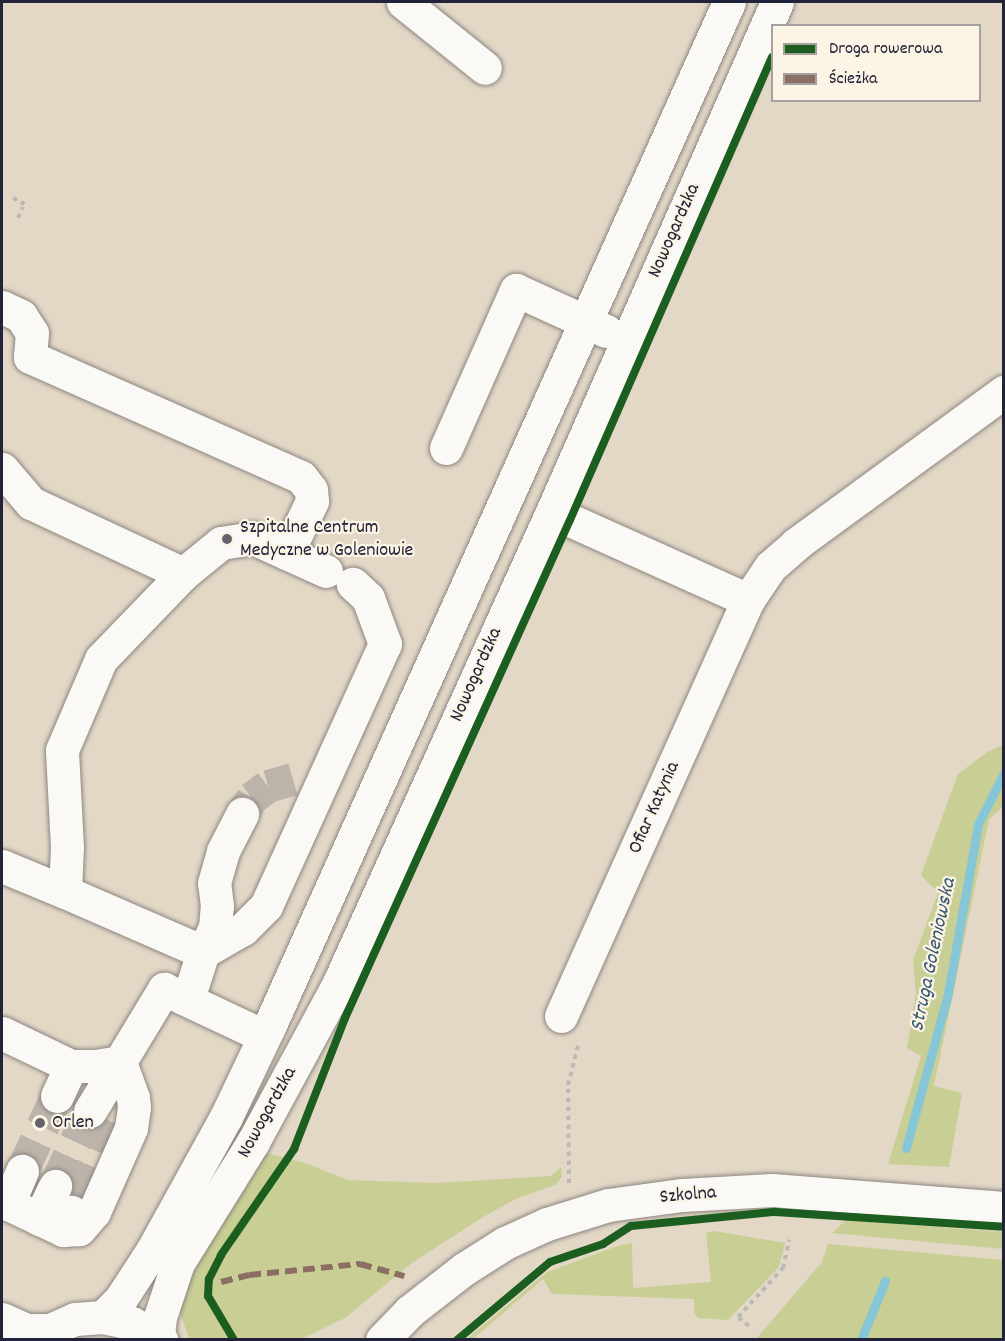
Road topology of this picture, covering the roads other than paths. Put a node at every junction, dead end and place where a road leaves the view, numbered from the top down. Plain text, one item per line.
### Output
1 (403, 2) edge
2 (729, 2) edge
3 (777, 2) edge
4 (485, 68) dead end
5 (11, 311) edge
6 (585, 322) junction
7 (627, 340) junction
8 (1004, 392) edge
9 (446, 448) dead end
10 (2, 469) edge
11 (552, 512) junction
12 (287, 553) junction
13 (183, 574) junction
14 (748, 600) junction
15 (385, 644) junction
16 (432, 666) junction
17 (473, 685) junction
18 (326, 772) junction
19 (293, 778) tunnel mouth
20 (242, 814) tunnel mouth
21 (2, 866) edge
22 (65, 892) junction
23 (203, 952) junction
24 (188, 999) junction
25 (561, 1016) road end
26 (2, 1033) edge
27 (264, 1036) junction
28 (71, 1066) junction
29 (124, 1076) junction
30 (57, 1096) tunnel mouth
31 (102, 1116) tunnel mouth
32 (22, 1171) tunnel mouth
33 (67, 1191) tunnel mouth
34 (5, 1202) edge
35 (1004, 1208) edge
36 (51, 1224) junction
37 (103, 1317) junction
38 (2, 1319) edge
39 (393, 1328) edge
40 (43, 1335) edge
41 (160, 1338) edge
42 (359, 1340) edge

1 - 4 street
2 - 6 street, Nowogardzka
3 - 7 street, Nowogardzka
5 - 12 street
6 - 7 street
6 - 9 street
6 - 16 street, Nowogardzka
7 - 11 street, Nowogardzka
8 - 14 street, Ofiar Katynia
10 - 13 street
11 - 14 street
11 - 17 street, Nowogardzka
12 - 13 street
12 - 15 street
13 - 22 street
14 - 25 street, Ofiar Katynia
15 - 16 street
15 - 18 street
16 - 17 street
16 - 27 street, Nowogardzka
17 - 41 street, Nowogardzka
18 - 19 street
18 - 23 street
20 - 23 street
21 - 22 street
22 - 23 street
23 - 24 street
24 - 27 street
24 - 29 street
26 - 28 street
27 - 37 street, Nowogardzka
28 - 29 street
28 - 30 street
29 - 31 street
29 - 36 street
32 - 34 street
33 - 36 street
34 - 36 street
35 - 39 street, Szkolna
37 - 40 street
37 - 41 street
38 - 40 street
39 - 42 street, Szkolna

